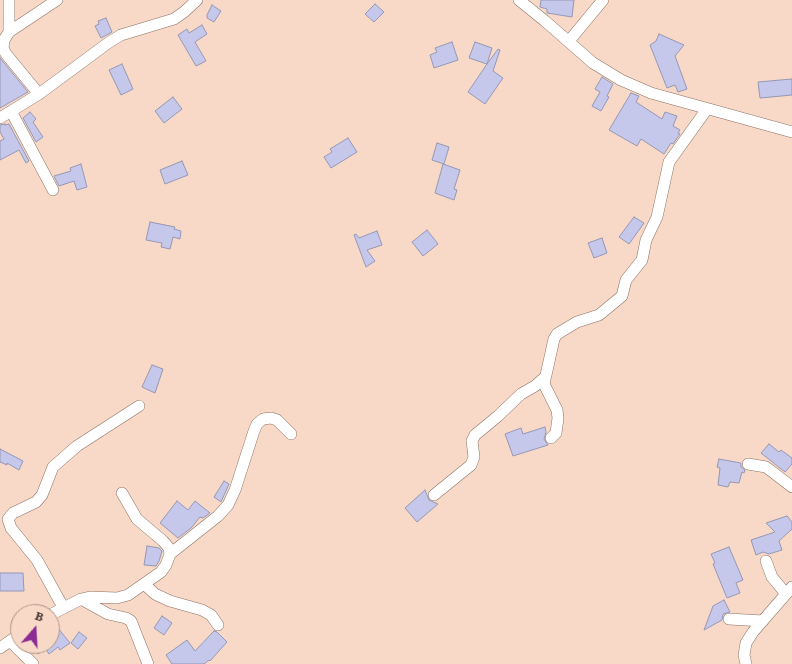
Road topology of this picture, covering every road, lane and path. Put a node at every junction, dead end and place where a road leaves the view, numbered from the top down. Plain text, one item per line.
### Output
1 (9, 0) edge
2 (57, 0) edge
3 (197, 0) edge
4 (519, 0) edge
5 (603, 0) edge
6 (9, 32) junction
7 (569, 42) junction
8 (39, 94) junction
9 (707, 109) junction
10 (12, 111) junction
11 (0, 118) edge
12 (792, 132) edge
13 (53, 190) dead end
14 (544, 378) junction
15 (140, 406) dead end
16 (291, 434) dead end
17 (552, 438) dead end
18 (748, 464) dead end
19 (792, 488) edge
20 (122, 493) dead end
21 (434, 495) dead end
22 (170, 554) junction
23 (766, 561) dead end
24 (144, 584) junction
25 (789, 590) edge
26 (80, 599) junction
27 (63, 608) junction
28 (60, 610) edge
29 (729, 619) dead end
30 (764, 621) junction
31 (218, 625) dead end
32 (148, 664) edge
33 (746, 664) edge

1 - 6 street
2 - 6 street
3 - 8 street
4 - 7 street
5 - 7 street
6 - 8 street
7 - 9 street
8 - 10 street
9 - 12 street
9 - 14 street
10 - 11 street
10 - 13 street
14 - 17 street
14 - 21 street
15 - 27 street
16 - 22 street
18 - 19 street
20 - 22 street
22 - 24 street
23 - 25 street
24 - 26 street
24 - 31 street
25 - 30 street
26 - 27 street
26 - 32 street
27 - 28 street
29 - 30 street
30 - 33 street

